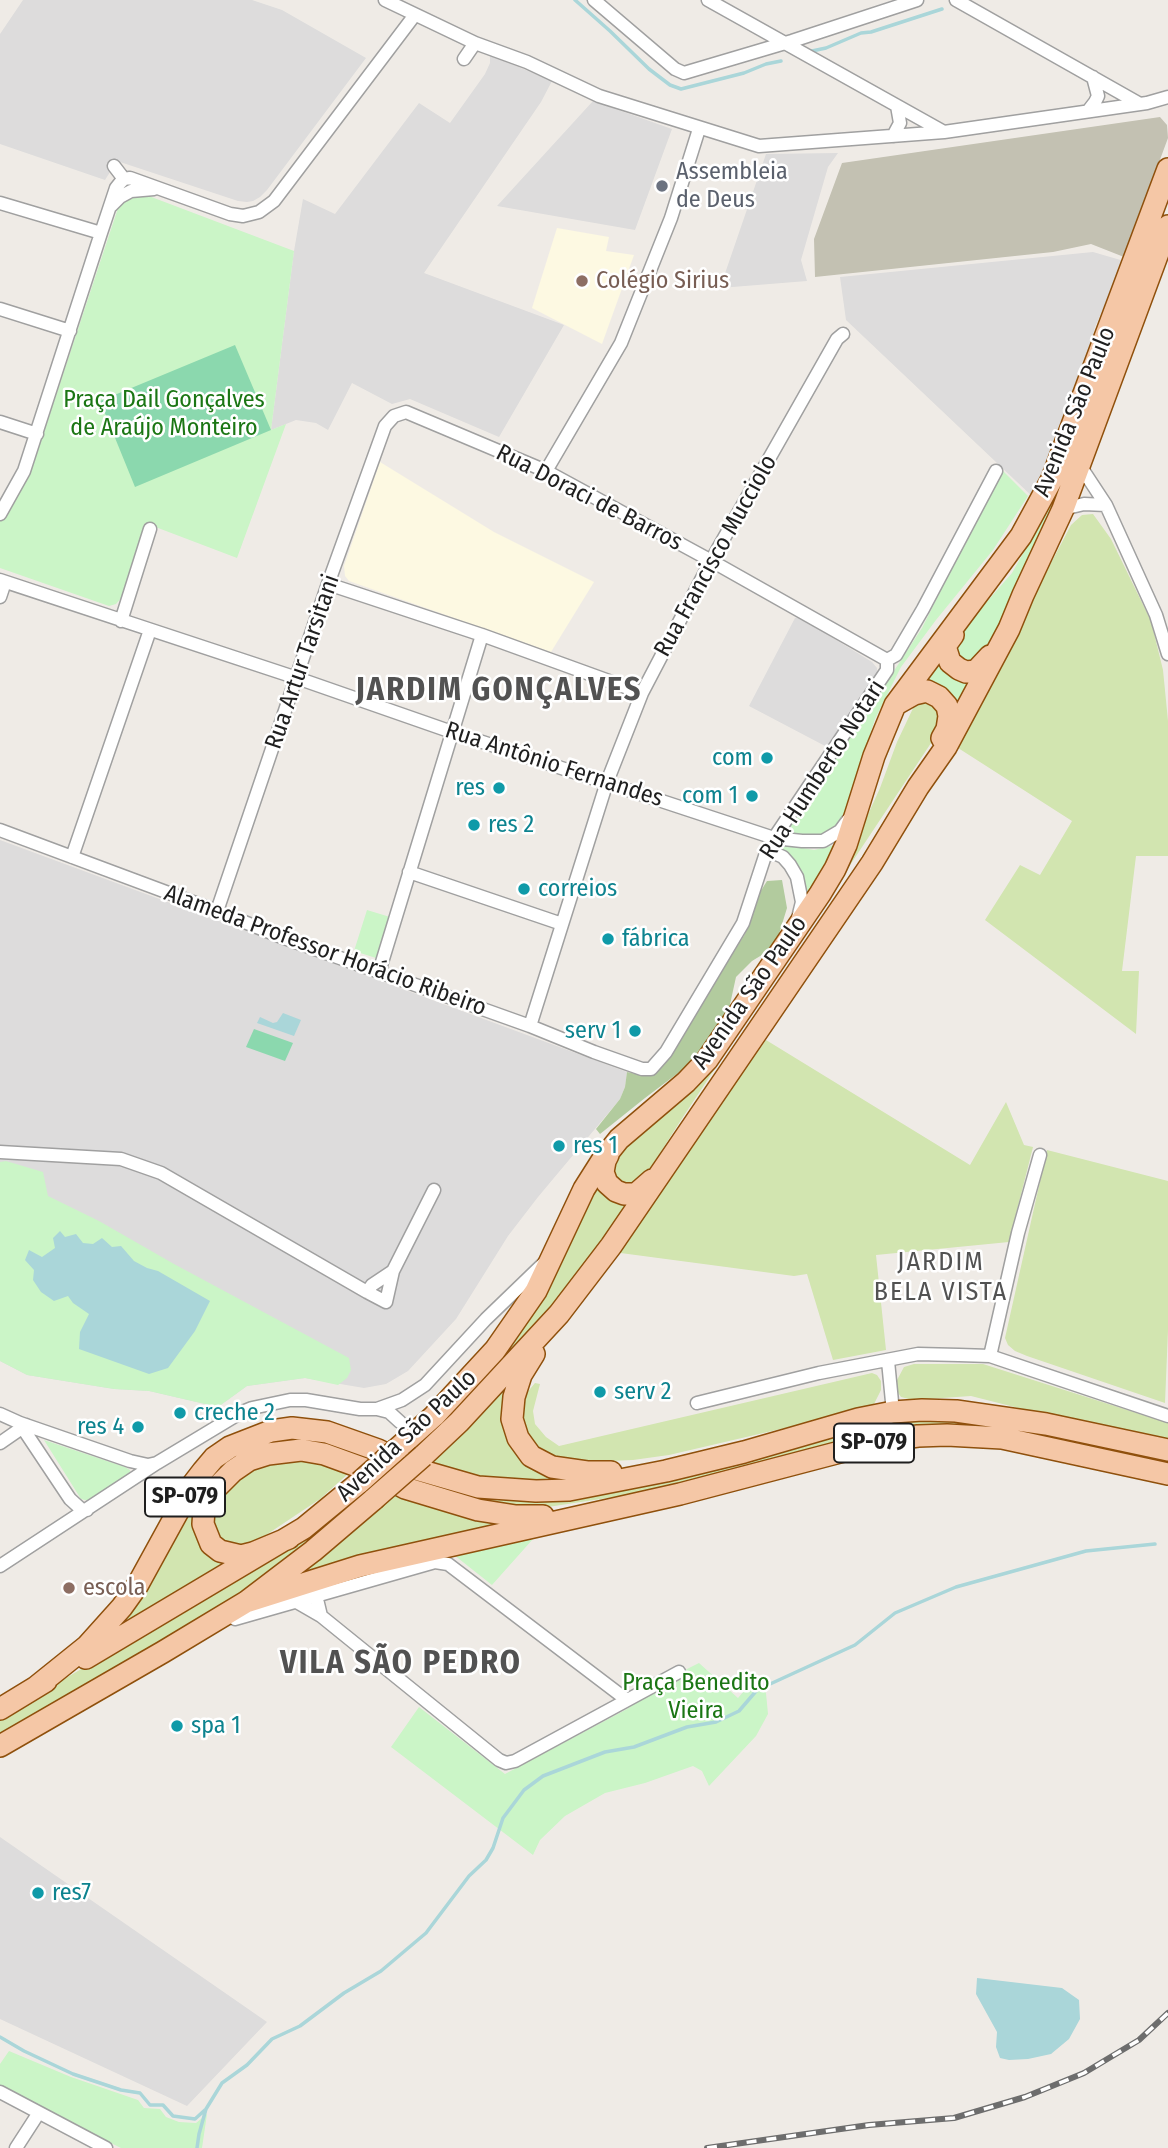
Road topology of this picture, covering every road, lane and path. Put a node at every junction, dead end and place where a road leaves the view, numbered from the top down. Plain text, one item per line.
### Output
1 (385, 0) edge
2 (594, 0) edge
3 (708, 0) edge
4 (917, 0) edge
5 (956, 0) edge
6 (414, 16) junction
7 (475, 43) junction
8 (785, 43) junction
9 (464, 59) dead end
10 (1093, 77) junction
11 (1168, 97) edge
12 (1144, 104) junction
13 (897, 106) junction
14 (1168, 108) edge
15 (1087, 111) junction
16 (699, 129) junction
17 (944, 132) junction
18 (892, 136) junction
19 (1168, 169) edge
20 (159, 188) junction
21 (0, 203) edge
22 (111, 207) junction
23 (1168, 226) edge
24 (101, 233) junction
25 (0, 309) edge
26 (70, 331) junction
27 (843, 334) dead end
28 (394, 416) joint
29 (0, 422) edge
30 (37, 433) junction
31 (1079, 464) junction
32 (546, 471) junction
33 (996, 471) dead end
34 (1106, 505) junction
35 (1063, 509) junction
36 (0, 514) edge
37 (150, 529) dead end
38 (1020, 536) junction
39 (711, 561) junction
40 (3, 581) edge
41 (328, 584) junction
42 (0, 597) edge
43 (121, 621) junction
44 (1009, 629) junction
45 (150, 630) junction
46 (482, 635) junction
47 (1168, 654) edge
48 (887, 660) junction
49 (297, 678) junction
50 (642, 693) junction
51 (895, 705) junction
52 (452, 732) junction
53 (607, 782) junction
54 (858, 806) junction
55 (894, 828) junction
56 (0, 830) edge
57 (774, 838) junction
58 (765, 856) junction
59 (72, 857) junction
60 (410, 872) junction
61 (217, 911) junction
62 (562, 924) junction
63 (788, 943) junction
64 (379, 972) junction
65 (530, 1026) junction
66 (651, 1069) joint
67 (619, 1139) junction
68 (676, 1150) junction
69 (0, 1152) edge
70 (1040, 1155) dead end
71 (434, 1190) dead end
72 (559, 1245) junction
73 (393, 1271) junction
74 (367, 1292) junction
75 (559, 1314) junction
76 (990, 1356) junction
77 (888, 1361) junction
78 (402, 1400) junction
79 (697, 1403) dead end
80 (377, 1409) junction
81 (893, 1412) junction
82 (0, 1414) edge
83 (1168, 1416) edge
84 (400, 1422) junction
85 (21, 1425) junction
86 (0, 1441) edge
87 (1168, 1450) edge
88 (399, 1451) junction
89 (157, 1463) junction
90 (666, 1471) junction
91 (1168, 1474) edge
92 (88, 1510) junction
93 (584, 1516) junction
94 (289, 1538) junction
95 (0, 1566) edge
96 (316, 1595) junction
97 (295, 1601) junction
98 (239, 1609) junction
99 (321, 1616) junction
100 (679, 1672) dead end
101 (36, 1687) junction
102 (627, 1700) junction
103 (0, 1709) edge
104 (0, 1746) edge
105 (0, 2092) edge
106 (38, 2114) junction
107 (16, 2148) edge
108 (106, 2148) edge

1 - 6 street
2 - 8 street
3 - 8 street
4 - 8 street
5 - 10 street
6 - 7 street
6 - 20 street
7 - 9 street
7 - 16 street
8 - 13 street
10 - 12 street
10 - 15 street
11 - 12 street
12 - 14 street
12 - 15 street
13 - 17 street
13 - 18 street
15 - 17 street
16 - 18 street
16 - 32 street
17 - 18 street
19 - 38 main road, Avenida São Paulo
20 - 22 street
20 - 22 street
21 - 24 street
22 - 24 street
23 - 31 main road, Avenida São Paulo
24 - 26 street
25 - 26 street
26 - 30 street
27 - 39 street, Rua Francisco Mucciolo
28 - 32 street, Rua Doraci de Barros
28 - 41 street, Rua Artur Tarsitani
29 - 30 street
30 - 36 street
31 - 34 street
31 - 35 main road, Avenida São Paulo
32 - 39 street, Rua Doraci de Barros
33 - 48 street, Rua Humberto Notari
34 - 35 street
34 - 47 street
35 - 44 main road, Avenida São Paulo
37 - 43 street
38 - 44 main road
38 - 51 main road, Avenida São Paulo
39 - 48 street, Rua Doraci de Barros
39 - 50 street, Rua Francisco Mucciolo
40 - 42 street
40 - 43 street, Rua Antônio Fernandes
41 - 46 street
41 - 49 street, Rua Artur Tarsitani
43 - 45 street, Rua Antônio Fernandes
44 - 55 main road, Avenida São Paulo
45 - 49 street, Rua Antônio Fernandes
45 - 59 street
46 - 50 street
46 - 52 street
48 - 57 street, Rua Humberto Notari
49 - 52 street, Rua Antônio Fernandes
49 - 61 street, Rua Artur Tarsitani
50 - 53 street, Rua Francisco Mucciolo
51 - 54 main road, Avenida São Paulo
51 - 55 main road
52 - 53 street, Rua Antônio Fernandes
52 - 60 street
53 - 57 street, Rua Antônio Fernandes
53 - 62 street, Rua Francisco Mucciolo
54 - 57 street, Rua Antônio Fernandes
54 - 63 main road, Avenida São Paulo
55 - 68 main road, Avenida São Paulo
56 - 59 street, Alameda Professor Horácio Ribeiro
57 - 58 street, Rua Humberto Notari
58 - 63 street
58 - 66 street, Rua Humberto Notari
59 - 61 street, Alameda Professor Horácio Ribeiro
60 - 62 street
60 - 64 street
61 - 64 street, Alameda Professor Horácio Ribeiro
62 - 65 street, Rua Francisco Mucciolo
63 - 67 main road, Avenida São Paulo
64 - 65 street, Alameda Professor Horácio Ribeiro
65 - 66 street, Alameda Professor Horácio Ribeiro
67 - 68 main road
67 - 72 main road, Avenida São Paulo
68 - 75 main road, Avenida São Paulo
69 - 74 street
70 - 76 street
71 - 73 street
72 - 78 street
72 - 88 main road, Avenida São Paulo
73 - 74 street
73 - 74 street
75 - 90 main road, SP-079
75 - 98 main road, Avenida São Paulo, bridge
76 - 77 street
76 - 83 street
77 - 79 street
77 - 81 street
78 - 80 street
78 - 84 street
80 - 84 street
80 - 89 street
81 - 87 main road, SP-079
81 - 90 main road, SP-079
82 - 85 street
84 - 88 street
85 - 86 street
85 - 89 street
85 - 92 street
88 - 90 main road, SP-079
88 - 94 main road, Avenida São Paulo, bridge
88 - 101 main road, SP-079
89 - 92 street
91 - 93 main road, SP-079
92 - 95 street
93 - 94 main road, SP-079
93 - 98 main road, SP-079
94 - 101 main road, Avenida São Paulo
96 - 97 street
96 - 99 street
96 - 102 street
97 - 98 street
97 - 99 street
98 - 104 main road, Avenida São Paulo
99 - 102 street
100 - 102 street
101 - 103 main road, Avenida São Paulo
105 - 106 street
106 - 107 street
106 - 108 street

